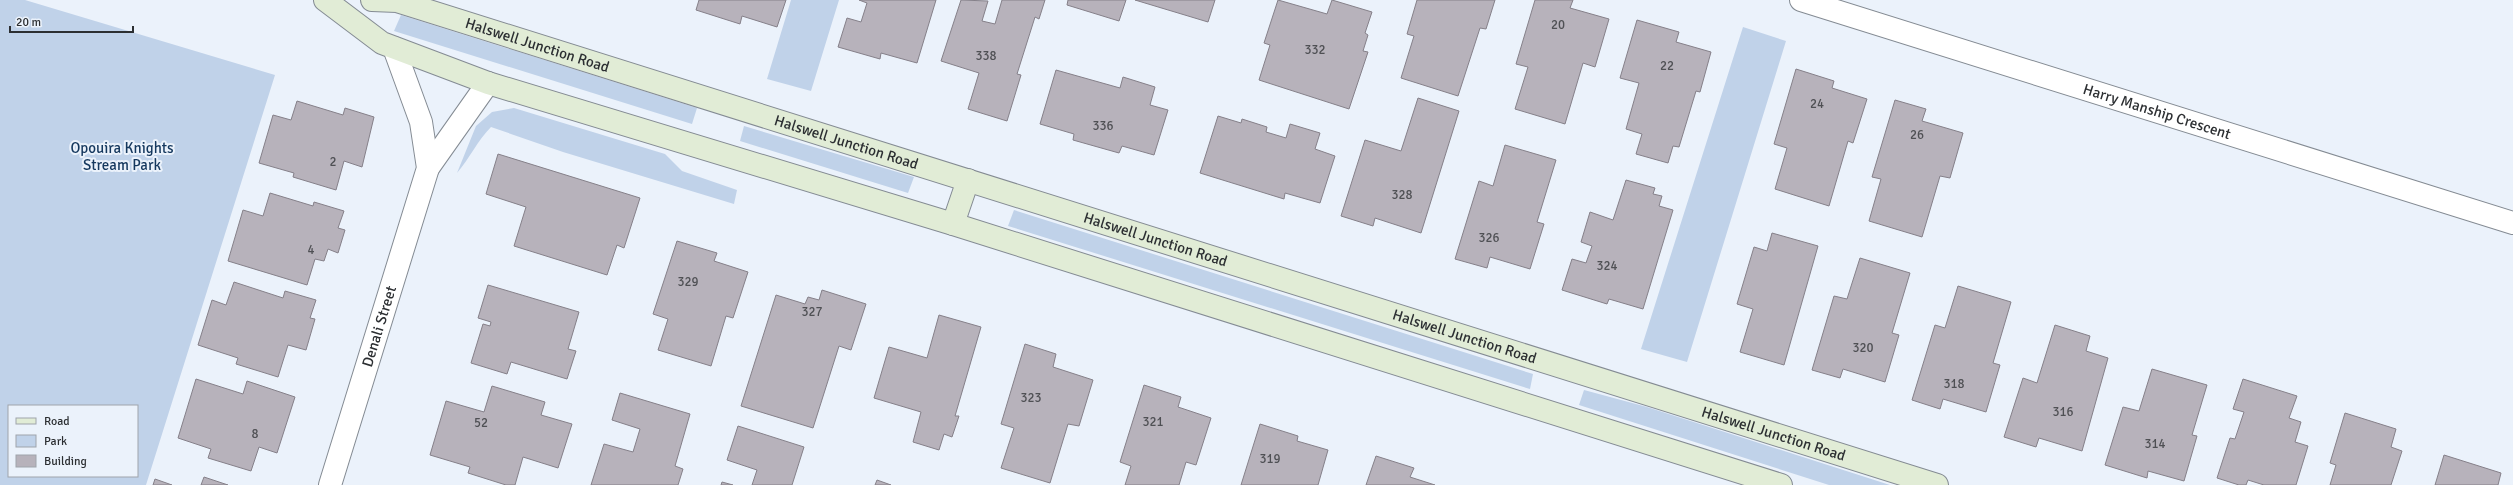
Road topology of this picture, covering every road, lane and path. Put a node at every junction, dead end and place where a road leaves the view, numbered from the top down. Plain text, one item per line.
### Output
1 (325, 0) edge
2 (372, 0) edge
3 (1809, 1) edge
4 (394, 48) junction
5 (488, 83) junction
6 (428, 168) junction
7 (968, 180) junction
8 (953, 224) junction
9 (2513, 224) edge
10 (330, 485) edge
11 (1781, 485) edge
12 (1937, 485) edge

1 - 4 main road
2 - 7 main road, Halswell Junction Road
3 - 9 street, Harry Manship Crescent
4 - 5 main road
4 - 6 street, Denali Street
5 - 6 street, Denali Street
5 - 8 main road
6 - 10 street, Denali Street
7 - 8 main road
7 - 12 main road, Halswell Junction Road
8 - 11 main road

